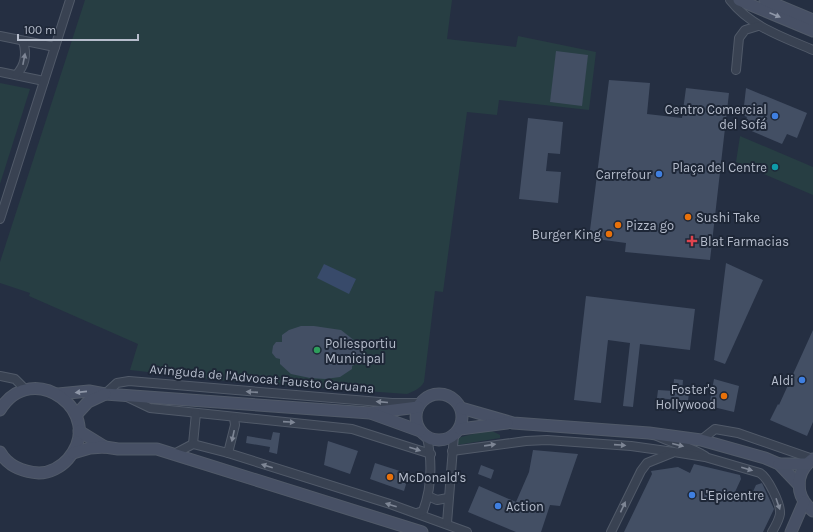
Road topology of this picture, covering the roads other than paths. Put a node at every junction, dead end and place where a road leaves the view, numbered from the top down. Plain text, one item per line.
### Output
1 (70, 0) edge
2 (730, 0) edge
3 (739, 0) edge
4 (765, 0) edge
5 (813, 20) edge
6 (758, 26) junction
7 (813, 31) edge
8 (0, 36) edge
9 (23, 41) junction
10 (55, 48) junction
11 (813, 50) edge
12 (736, 70) dead end
13 (0, 72) edge
14 (16, 75) junction
15 (44, 81) junction
16 (0, 219) edge
17 (0, 376) edge
18 (26, 390) junction
19 (58, 394) junction
20 (105, 394) junction
21 (122, 395) junction
22 (5, 397) edge
23 (420, 405) junction
24 (461, 408) junction
25 (0, 410) edge
26 (196, 413) junction
27 (370, 413) junction
28 (76, 415) junction
29 (234, 418) junction
30 (513, 423) junction
31 (79, 432) junction
32 (457, 432) junction
33 (649, 432) junction
34 (424, 434) junction
35 (701, 440) junction
36 (193, 444) junction
37 (105, 447) junction
38 (452, 451) junction
39 (0, 452) edge
40 (674, 452) junction
41 (73, 453) junction
42 (228, 453) junction
43 (174, 454) junction
44 (431, 454) junction
45 (705, 457) junction
46 (811, 461) edge
47 (779, 464) junction
48 (799, 485) junction
49 (428, 496) junction
50 (448, 498) junction
51 (804, 502) junction
52 (813, 511) edge
53 (417, 513) junction
54 (447, 523) junction
55 (422, 532) edge
56 (467, 532) edge
57 (611, 532) edge
58 (772, 532) edge
59 (791, 532) edge

1 - 10 street
2 - 6 street
3 -> 7 street
4 - 5 street
6 - 11 street
6 - 12 street
8 - 9 street
9 - 10 street
14 -> 9 street
10 - 15 street
13 - 14 street
14 - 15 street
15 - 16 street
17 - 18 street
18 - 19 street
18 - 22 street
20 -> 19 street, Avinguda de l'Advocat Fausto Caruana
19 - 28 street
20 - 21 street, Avinguda de l'Advocat Fausto Caruana
23 -> 20 street, Avinguda de l'Advocat Fausto Caruana
20 - 28 street, Avinguda de l'Advocat Fausto Caruana
21 - 26 street
21 - 27 street, Avinguda de l'Advocat Fausto Caruana
22 - 25 street
23 - 24 street
23 - 27 street, Avinguda de l'Advocat Fausto Caruana
23 - 34 street
24 - 30 street
24 - 32 street
26 - 29 street
26 - 36 street
27 - 34 street, Avinguda de l'Advocat Fausto Caruana
28 - 31 street
29 -> 42 street
29 -> 44 street
30 - 32 street
30 - 33 street
31 - 37 street
31 - 41 street
32 - 34 street
32 - 38 street
33 - 35 street
33 -> 45 street
34 - 44 street
35 - 46 street
35 - 47 street
36 - 42 street
36 - 43 street
37 - 41 street
37 - 43 street
38 -> 40 street
38 - 50 street
39 - 41 street
40 - 45 street
57 -> 40 street
53 -> 42 street
43 - 55 street
44 - 49 street
45 -> 58 street
46 - 47 street
46 - 48 street
47 - 48 street
48 - 51 street
49 - 50 street
49 - 53 street
50 - 54 street
51 - 52 street
51 - 59 street
53 - 54 street
54 - 56 street

